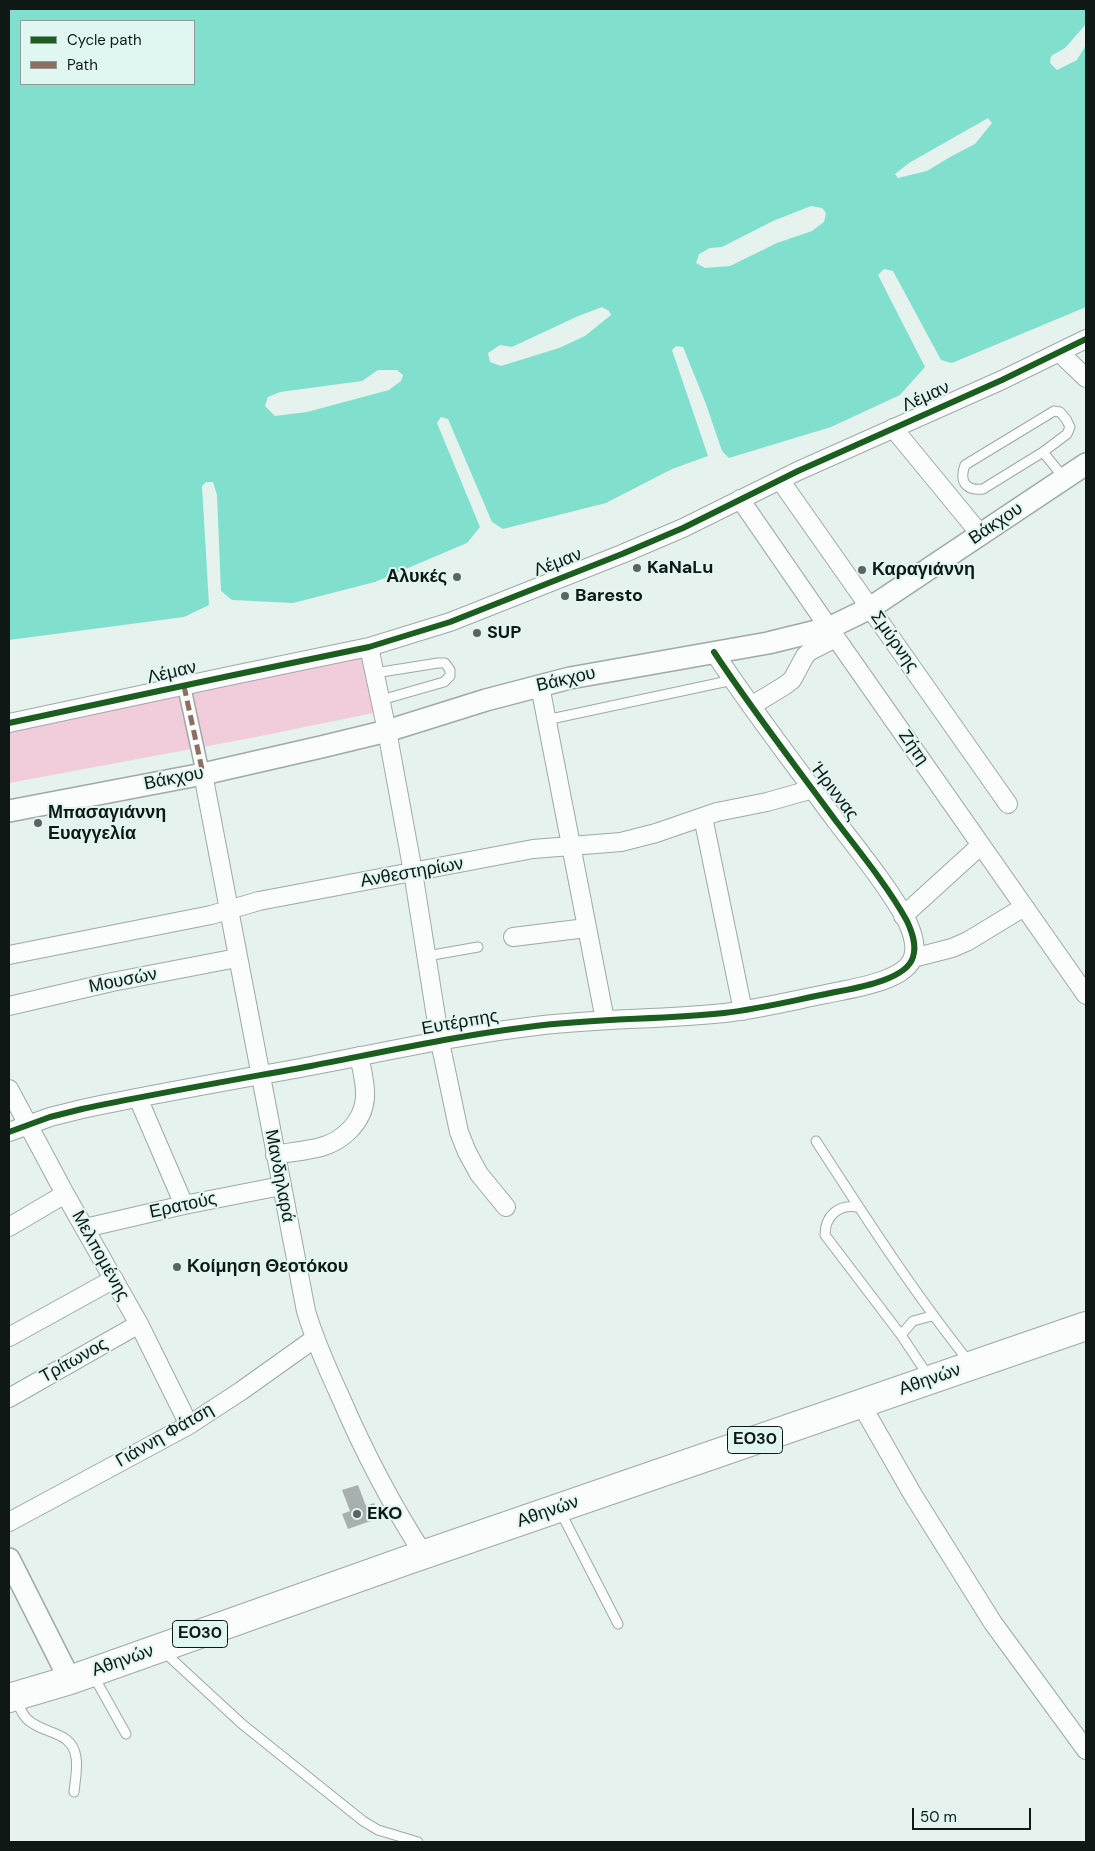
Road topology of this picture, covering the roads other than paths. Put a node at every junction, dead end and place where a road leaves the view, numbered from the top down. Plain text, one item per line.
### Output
1 (1086, 339) edge
2 (1059, 352) junction
3 (1086, 378) edge
4 (893, 428) junction
5 (1043, 452) junction
6 (1086, 464) edge
7 (1064, 478) junction
8 (780, 480) junction
9 (740, 500) junction
10 (981, 535) junction
11 (870, 608) junction
12 (832, 633) junction
13 (369, 648) junction
14 (714, 652) junction
15 (375, 673) junction
16 (733, 680) junction
17 (184, 686) junction
18 (540, 686) junction
19 (381, 700) junction
20 (750, 706) junction
21 (546, 720) junction
22 (9, 723) edge
23 (387, 731) junction
24 (203, 774) junction
25 (813, 789) junction
26 (1008, 804) dead end
27 (9, 811) edge
28 (703, 817) junction
29 (981, 845) junction
30 (571, 846) junction
31 (413, 872) junction
32 (1024, 907) junction
33 (228, 910) junction
34 (904, 916) junction
35 (586, 928) junction
36 (513, 937) dead end
37 (478, 947) dead end
38 (9, 954) edge
39 (427, 956) junction
40 (238, 958) junction
41 (913, 958) junction
42 (1086, 995) edge
43 (9, 1006) edge
44 (743, 1011) junction
45 (605, 1020) junction
46 (440, 1042) junction
47 (359, 1056) junction
48 (260, 1075) junction
49 (9, 1089) edge
50 (138, 1098) junction
51 (28, 1124) junction
52 (9, 1132) edge
53 (816, 1142) dead end
54 (275, 1155) junction
55 (281, 1186) junction
56 (65, 1194) junction
57 (184, 1205) junction
58 (506, 1207) dead end
59 (858, 1207) junction
60 (9, 1226) edge
61 (85, 1228) junction
62 (114, 1279) junction
63 (932, 1316) junction
64 (139, 1324) junction
65 (1086, 1326) edge
66 (901, 1336) junction
67 (9, 1337) edge
68 (314, 1339) junction
69 (972, 1365) junction
70 (931, 1379) junction
71 (9, 1398) edge
72 (861, 1404) junction
73 (189, 1425) junction
74 (558, 1508) junction
75 (9, 1522) edge
76 (424, 1555) junction
77 (11, 1569) edge
78 (618, 1624) dead end
79 (159, 1648) junction
80 (81, 1676) junction
81 (12, 1697) edge
82 (126, 1734) dead end
83 (1086, 1750) edge
84 (74, 1792) dead end
85 (418, 1842) edge

1 - 2 street, Λέμαν
2 - 3 street
2 - 4 street, Λέμαν
4 - 8 street, Λέμαν
4 - 10 street
5 - 5 lane
5 - 7 lane
6 - 7 street, Βάκχου
7 - 10 street, Βάκχου
8 - 9 street, Λέμαν
8 - 11 street, Σμύρνης
9 - 12 street, Ζήτη
9 - 13 street, Λέμαν
10 - 11 street, Βάκχου
11 - 12 street, Βάκχου
11 - 26 street, Σμύρνης
12 - 14 street, Βάκχου
12 - 20 street
12 - 29 street, Ζήτη
13 - 15 street
13 - 17 street, Λέμαν
14 - 16 street, Ήριννας
14 - 18 street, Βάκχου
15 - 19 street
15 - 19 lane
16 - 20 street, Ήριννας
16 - 21 lane
17 - 22 street, Λέμαν
17 - 24 street
18 - 21 street
18 - 23 street, Βάκχου
19 - 23 street
20 - 25 street, Ήριννας
21 - 30 street
23 - 24 street, Βάκχου
23 - 31 street
24 - 27 street, Βάκχου
24 - 33 street, Μανδηλαρά
25 - 28 street, Ανθεστηρίων
25 - 34 street, Ήριννας
28 - 30 street, Ανθεστηρίων
28 - 44 street
29 - 32 street, Ζήτη
29 - 34 street
30 - 31 street, Ανθεστηρίων
30 - 35 street
31 - 33 street, Ανθεστηρίων
31 - 39 street
32 - 41 street
32 - 42 street, Ζήτη
33 - 38 street, Ανθεστηρίων
33 - 40 street, Μανδηλαρά
34 - 41 street, Ήριννας
35 - 36 street
35 - 45 street
37 - 39 lane
39 - 46 street
40 - 43 street, Μουσών
40 - 48 street, Μανδηλαρά
41 - 44 street, Ευτέρπης
44 - 45 street, Ευτέρπης
45 - 46 street, Ευτέρπης
46 - 47 street, Ευτέρπης
46 - 58 street
47 - 48 street, Ευτέρπης
47 - 54 street
48 - 50 street, Ευτέρπης
48 - 54 street, Μανδηλαρά
49 - 51 street, Μελπομένης
50 - 51 street, Ευτέρπης
50 - 57 street
51 - 52 street, Ευτέρπης
51 - 56 street, Μελπομένης
53 - 59 lane
54 - 55 street, Μανδηλαρά
55 - 57 street, Ερατούς
55 - 68 street, Μανδηλαρά
56 - 60 street
56 - 61 street, Μελπομένης
57 - 61 street, Ερατούς
59 - 63 lane
59 - 66 lane
61 - 62 street, Μελπομένης
62 - 64 street, Μελπομένης
62 - 67 street
63 - 66 lane
63 - 69 lane
64 - 71 street, Τρίτωνος
64 - 73 street, Μελπομένης
65 - 69 main road, Αθηνών / ΕΟ30
66 - 70 lane
68 - 73 street, Γιάννη Φάτση
68 - 76 street, Μανδηλαρά
69 - 70 main road, Αθηνών / ΕΟ30
70 - 72 main road, Αθηνών / ΕΟ30
72 - 74 main road, Αθηνών / ΕΟ30
72 - 83 street
73 - 75 street, Γιάννη Φάτση
74 - 76 main road, Αθηνών / ΕΟ30
74 - 78 lane
76 - 79 main road, Αθηνών / ΕΟ30
77 - 80 street
79 - 80 main road, Αθηνών / ΕΟ30
79 - 85 lane
80 - 81 main road, Αθηνών / ΕΟ30
80 - 82 lane
81 - 84 lane

